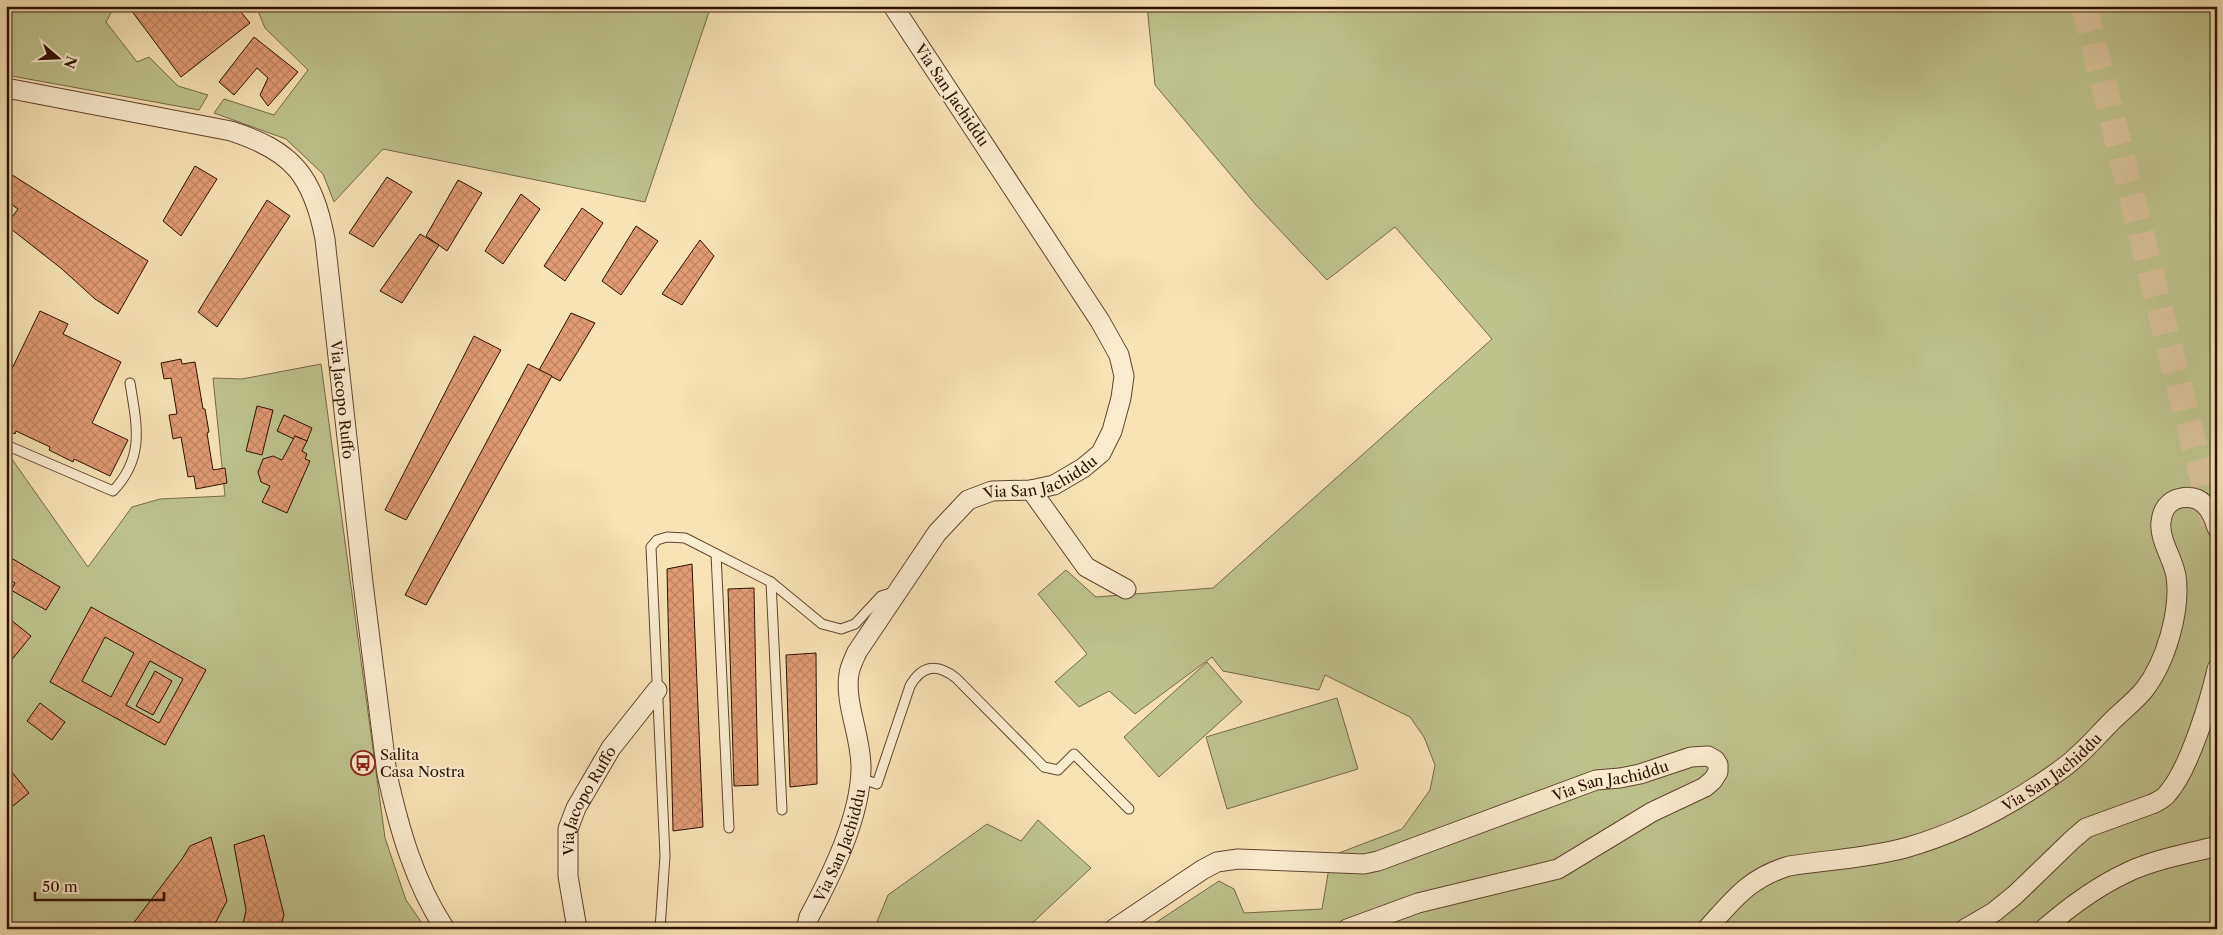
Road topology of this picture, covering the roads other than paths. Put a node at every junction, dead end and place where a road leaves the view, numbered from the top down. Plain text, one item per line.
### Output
1 (893, 6) edge
2 (6, 88) edge
3 (130, 383) dead end
4 (6, 445) edge
5 (1031, 490) junction
6 (2217, 528) edge
7 (716, 554) junction
8 (771, 582) junction
9 (1126, 589) dead end
10 (897, 591) junction
11 (2217, 669) edge
12 (657, 690) junction
13 (860, 778) junction
14 (1129, 809) dead end
15 (782, 810) dead end
16 (729, 828) dead end
17 (2217, 846) edge
18 (445, 929) edge
19 (577, 929) edge
20 (660, 929) edge
21 (806, 929) edge
22 (1114, 929) edge
23 (1347, 929) edge
24 (1707, 929) edge
25 (1965, 929) edge
26 (2044, 929) edge

1 - 5 street, Via San Jachiddu
2 - 18 street, Via Jacopo Ruffo
3 - 4 lane
5 - 9 street
5 - 10 street, Via San Jachiddu
6 - 24 street, Via San Jachiddu
7 - 8 lane
7 - 12 lane
7 - 16 lane
8 - 10 lane
8 - 15 lane
10 - 13 street, Via San Jachiddu
11 - 25 street
12 - 19 street, Via Jacopo Ruffo
12 - 20 lane
13 - 14 lane
13 - 21 street, Via San Jachiddu
17 - 26 street
22 - 23 street, Via San Jachiddu

